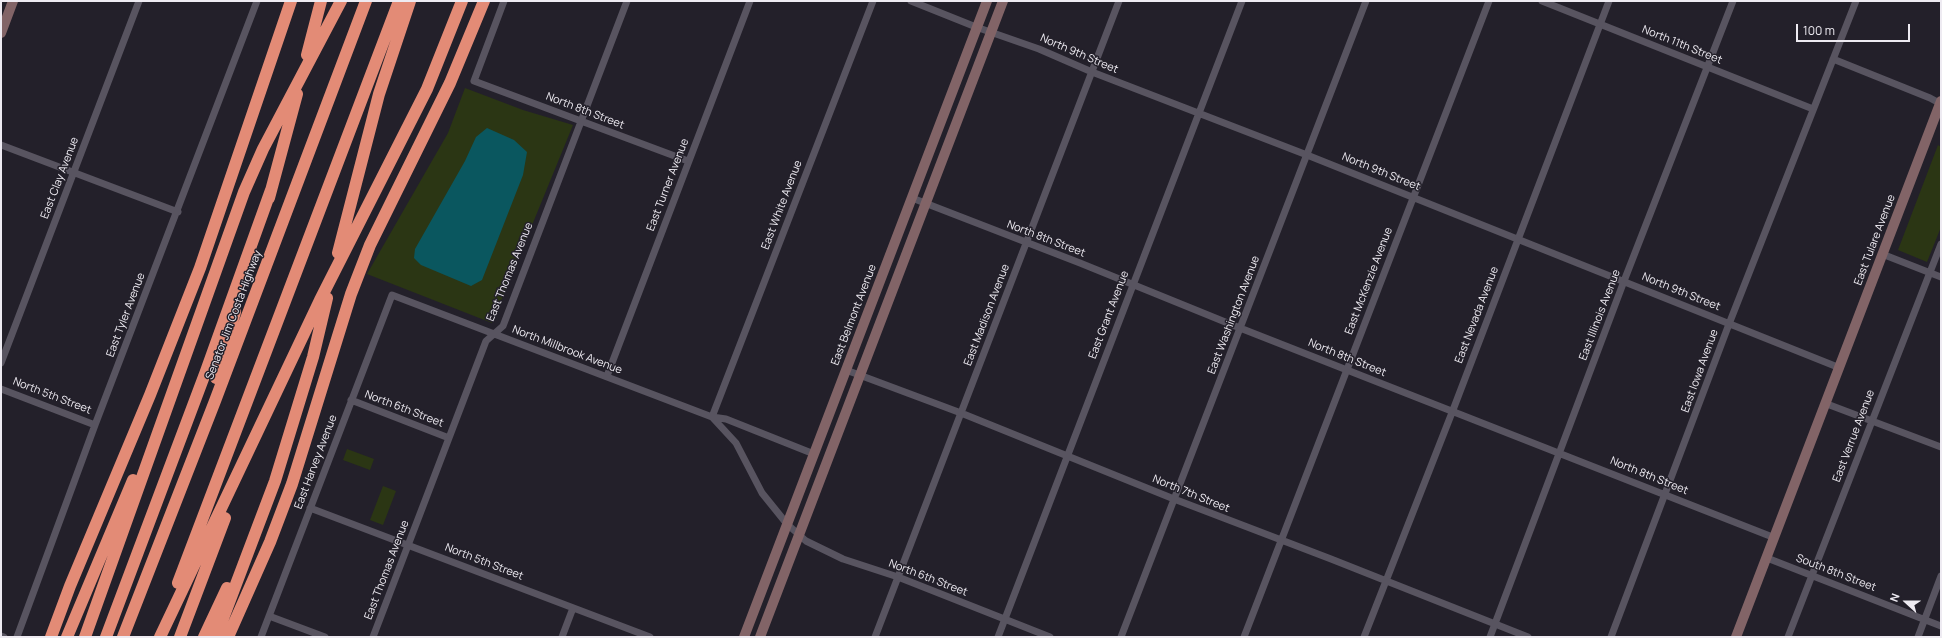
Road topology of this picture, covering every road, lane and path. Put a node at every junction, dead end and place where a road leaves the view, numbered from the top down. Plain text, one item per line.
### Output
1 (13, 1) edge
2 (139, 1) edge
3 (257, 1) edge
4 (291, 1) edge
5 (341, 1) edge
6 (366, 1) edge
7 (399, 1) edge
8 (410, 1) edge
9 (462, 1) edge
10 (484, 1) edge
11 (504, 1) edge
12 (627, 1) edge
13 (750, 1) edge
14 (873, 1) edge
15 (911, 1) edge
16 (987, 1) edge
17 (1003, 1) edge
18 (1119, 1) edge
19 (1242, 1) edge
20 (1366, 1) edge
21 (1489, 1) edge
22 (1542, 1) edge
23 (1609, 1) edge
24 (1733, 1) edge
25 (1856, 1) edge
26 (320, 2) edge
27 (1600, 24) junction
28 (976, 27) junction
29 (991, 32) junction
30 (1, 33) edge
31 (1833, 59) junction
32 (1707, 67) junction
33 (1092, 72) junction
34 (1941, 103) edge
35 (1813, 109) junction
36 (1199, 113) junction
37 (581, 121) junction
38 (1, 145) edge
39 (1307, 154) junction
40 (688, 162) junction
41 (74, 173) junction
42 (271, 190) junction
43 (1413, 197) junction
44 (912, 198) junction
45 (926, 204) junction
46 (178, 212) junction
47 (1518, 239) junction
48 (1026, 243) junction
49 (1941, 244) edge
50 (1882, 254) junction
51 (1930, 273) junction
52 (1941, 277) edge
53 (1624, 281) junction
54 (1133, 285) junction
55 (392, 295) joint
56 (1729, 324) junction
57 (1240, 328) junction
58 (495, 334) junction
59 (1, 363) edge
60 (1840, 368) junction
61 (1347, 369) junction
62 (846, 370) junction
63 (860, 375) junction
64 (607, 376) junction
65 (1, 389) edge
66 (352, 400) junction
67 (1827, 404) junction
68 (1453, 410) junction
69 (961, 413) junction
70 (162, 415) junction
71 (712, 417) junction
72 (293, 420) junction
73 (1872, 421) junction
74 (95, 424) junction
75 (256, 436) junction
76 (449, 438) junction
77 (1941, 446) edge
78 (195, 451) junction
79 (1560, 452) junction
80 (814, 454) junction
81 (1067, 456) junction
82 (1666, 495) junction
83 (1174, 499) junction
84 (310, 508) junction
85 (787, 524) junction
86 (799, 536) junction
87 (1775, 538) junction
88 (1281, 541) junction
89 (408, 546) junction
90 (1767, 558) junction
91 (1812, 575) junction
92 (1941, 576) edge
93 (898, 577) junction
94 (1386, 580) junction
95 (573, 608) junction
96 (269, 616) junction
97 (1004, 620) junction
98 (1925, 620) junction
99 (1495, 624) junction
100 (1941, 626) edge
101 (1, 636) edge
102 (4, 637) edge
103 (17, 637) edge
104 (51, 637) edge
105 (67, 637) edge
106 (85, 637) edge
107 (106, 637) edge
108 (123, 637) edge
109 (159, 637) edge
110 (180, 637) edge
111 (204, 637) edge
112 (216, 637) edge
113 (228, 637) edge
114 (261, 637) edge
115 (324, 637) edge
116 (373, 637) edge
117 (562, 637) edge
118 (650, 637) edge
119 (744, 637) edge
120 (760, 637) edge
121 (875, 637) edge
122 (998, 637) edge
123 (1050, 637) edge
124 (1121, 637) edge
125 (1244, 637) edge
126 (1364, 637) edge
127 (1490, 637) edge
128 (1528, 637) edge
129 (1611, 637) edge
130 (1736, 637) edge
131 (1788, 637) edge
132 (1918, 637) edge

1 - 30 main road
2 - 41 street, East Clay Avenue
3 - 46 street, East Tyler Avenue
4 - 104 highway
5 - 70 highway
6 - 78 highway, Senator Jim Costa Highway
7 - 109 highway
8 - 72 highway
9 - 75 highway
10 - 113 highway
11 - 37 street, North 8th Street
12 - 37 street, East Thomas Avenue
13 - 40 street, East Turner Avenue
14 - 71 street, East White Avenue
15 - 28 street, North 9th Street
16 - 28 main road, East Belmont Avenue
17 - 29 main road
18 - 33 street, East Madison Avenue
19 - 36 street, East Grant Avenue
20 - 39 street, East Washington Avenue
21 - 43 street, East McKenzie Avenue
22 - 27 street, North 11th Street
23 - 27 street, East Nevada Avenue
24 - 32 street, East Illinois Avenue
25 - 31 street, East Iowa Avenue
26 - 42 highway
27 - 32 street, North 11th Street
27 - 47 street, East Nevada Avenue
28 - 29 street, North 9th Street
28 - 44 main road, East Belmont Avenue
29 - 33 street, North 9th Street
29 - 45 main road
31 - 34 street
31 - 35 street, East Iowa Avenue
32 - 35 street, North 11th Street
32 - 53 street, East Illinois Avenue
33 - 36 street, North 9th Street
33 - 48 street, East Madison Avenue
34 - 50 main road, East Tulare Avenue
35 - 56 street, East Iowa Avenue
36 - 39 street, North 9th Street
36 - 54 street, East Grant Avenue
37 - 40 street, North 8th Street
37 - 58 street, East Thomas Avenue
38 - 41 street
39 - 43 street, North 9th Street
39 - 57 street, East Washington Avenue
40 - 64 street, East Turner Avenue
41 - 46 street
41 - 59 street, East Clay Avenue
42 - 78 highway
42 - 107 highway
43 - 47 street, North 9th Street
43 - 61 street, East McKenzie Avenue
44 - 45 street, North 8th Street
44 - 62 main road, East Belmont Avenue
45 - 48 street, North 8th Street
45 - 63 main road
46 - 74 street, East Tyler Avenue
47 - 53 street, North 9th Street
47 - 68 street, East Nevada Avenue
48 - 54 street, North 8th Street
48 - 69 street, East Madison Avenue
49 - 51 street, East Verrue Avenue
50 - 51 street
50 - 60 main road, East Tulare Avenue
51 - 52 street
51 - 73 street, East Verrue Avenue
53 - 56 street, North 9th Street
53 - 79 street, East Illinois Avenue
54 - 57 street, North 8th Street
54 - 81 street, East Grant Avenue
55 - 58 street, North Millbrook Avenue
55 - 66 street, East Harvey Avenue
56 - 60 street, North 9th Street
56 - 82 street, East Iowa Avenue
57 - 61 street, North 8th Street
57 - 83 street, East Washington Avenue
58 - 64 street, North Millbrook Avenue
58 - 76 street, East Thomas Avenue
60 - 67 main road, East Tulare Avenue
61 - 68 street, North 8th Street
61 - 88 street, East McKenzie Avenue
62 - 63 street, North 7th Street
62 - 80 main road, East Belmont Avenue
63 - 69 street, North 7th Street
63 - 86 main road
64 - 71 street, North Millbrook Avenue
65 - 74 street, North 5th Street
66 - 76 street, North 6th Street
66 - 84 street, East Harvey Avenue
67 - 73 street
67 - 87 main road, East Tulare Avenue
68 - 79 street, North 8th Street
68 - 94 street, East Nevada Avenue
69 - 81 street, North 7th Street
69 - 93 street, East Madison Avenue
70 - 105 highway
70 - 106 highway
71 - 80 street, North Millbrook Avenue
71 - 85 street, North Millbrook Avenue
72 - 111 highway
72 - 112 highway
73 - 77 street
73 - 91 street, East Verrue Avenue
74 - 103 street, East Tyler Avenue
75 - 109 highway
75 - 110 highway
76 - 89 street, East Thomas Avenue
78 - 108 highway, Senator Jim Costa Highway
79 - 82 street, North 8th Street
79 - 99 street, East Illinois Avenue
80 - 85 main road, East Belmont Avenue
81 - 83 street, North 7th Street
81 - 97 street, East Grant Avenue
82 - 87 street, North 8th Street
82 - 129 street, East Iowa Avenue
83 - 88 street, North 7th Street
83 - 124 street, East Washington Avenue
84 - 89 street, North 5th Street
84 - 96 street, East Harvey Avenue
85 - 86 street, North Millbrook Avenue
85 - 119 main road, East Belmont Avenue
86 - 93 street, North 6th Street
86 - 120 main road
87 - 90 main road, East Tulare Avenue
88 - 94 street, North 7th Street
88 - 125 street, East McKenzie Avenue
89 - 95 street, North 5th Street
89 - 116 street, East Thomas Avenue
90 - 91 street, South 8th Street
90 - 130 main road, East Tulare Avenue
91 - 98 street, South 8th Street
91 - 131 street, East Verrue Avenue
92 - 98 street
93 - 97 street, North 6th Street
93 - 121 street, East Madison Avenue
94 - 99 street, North 7th Street
94 - 126 street, East Nevada Avenue
95 - 117 street
95 - 118 street, North 5th Street
96 - 114 street, East Harvey Avenue
96 - 115 street
97 - 122 street, East Grant Avenue
97 - 123 street, North 6th Street
98 - 100 street, South 8th Street
98 - 132 street
99 - 127 street, East Illinois Avenue
99 - 128 street, North 7th Street
101 - 102 street

